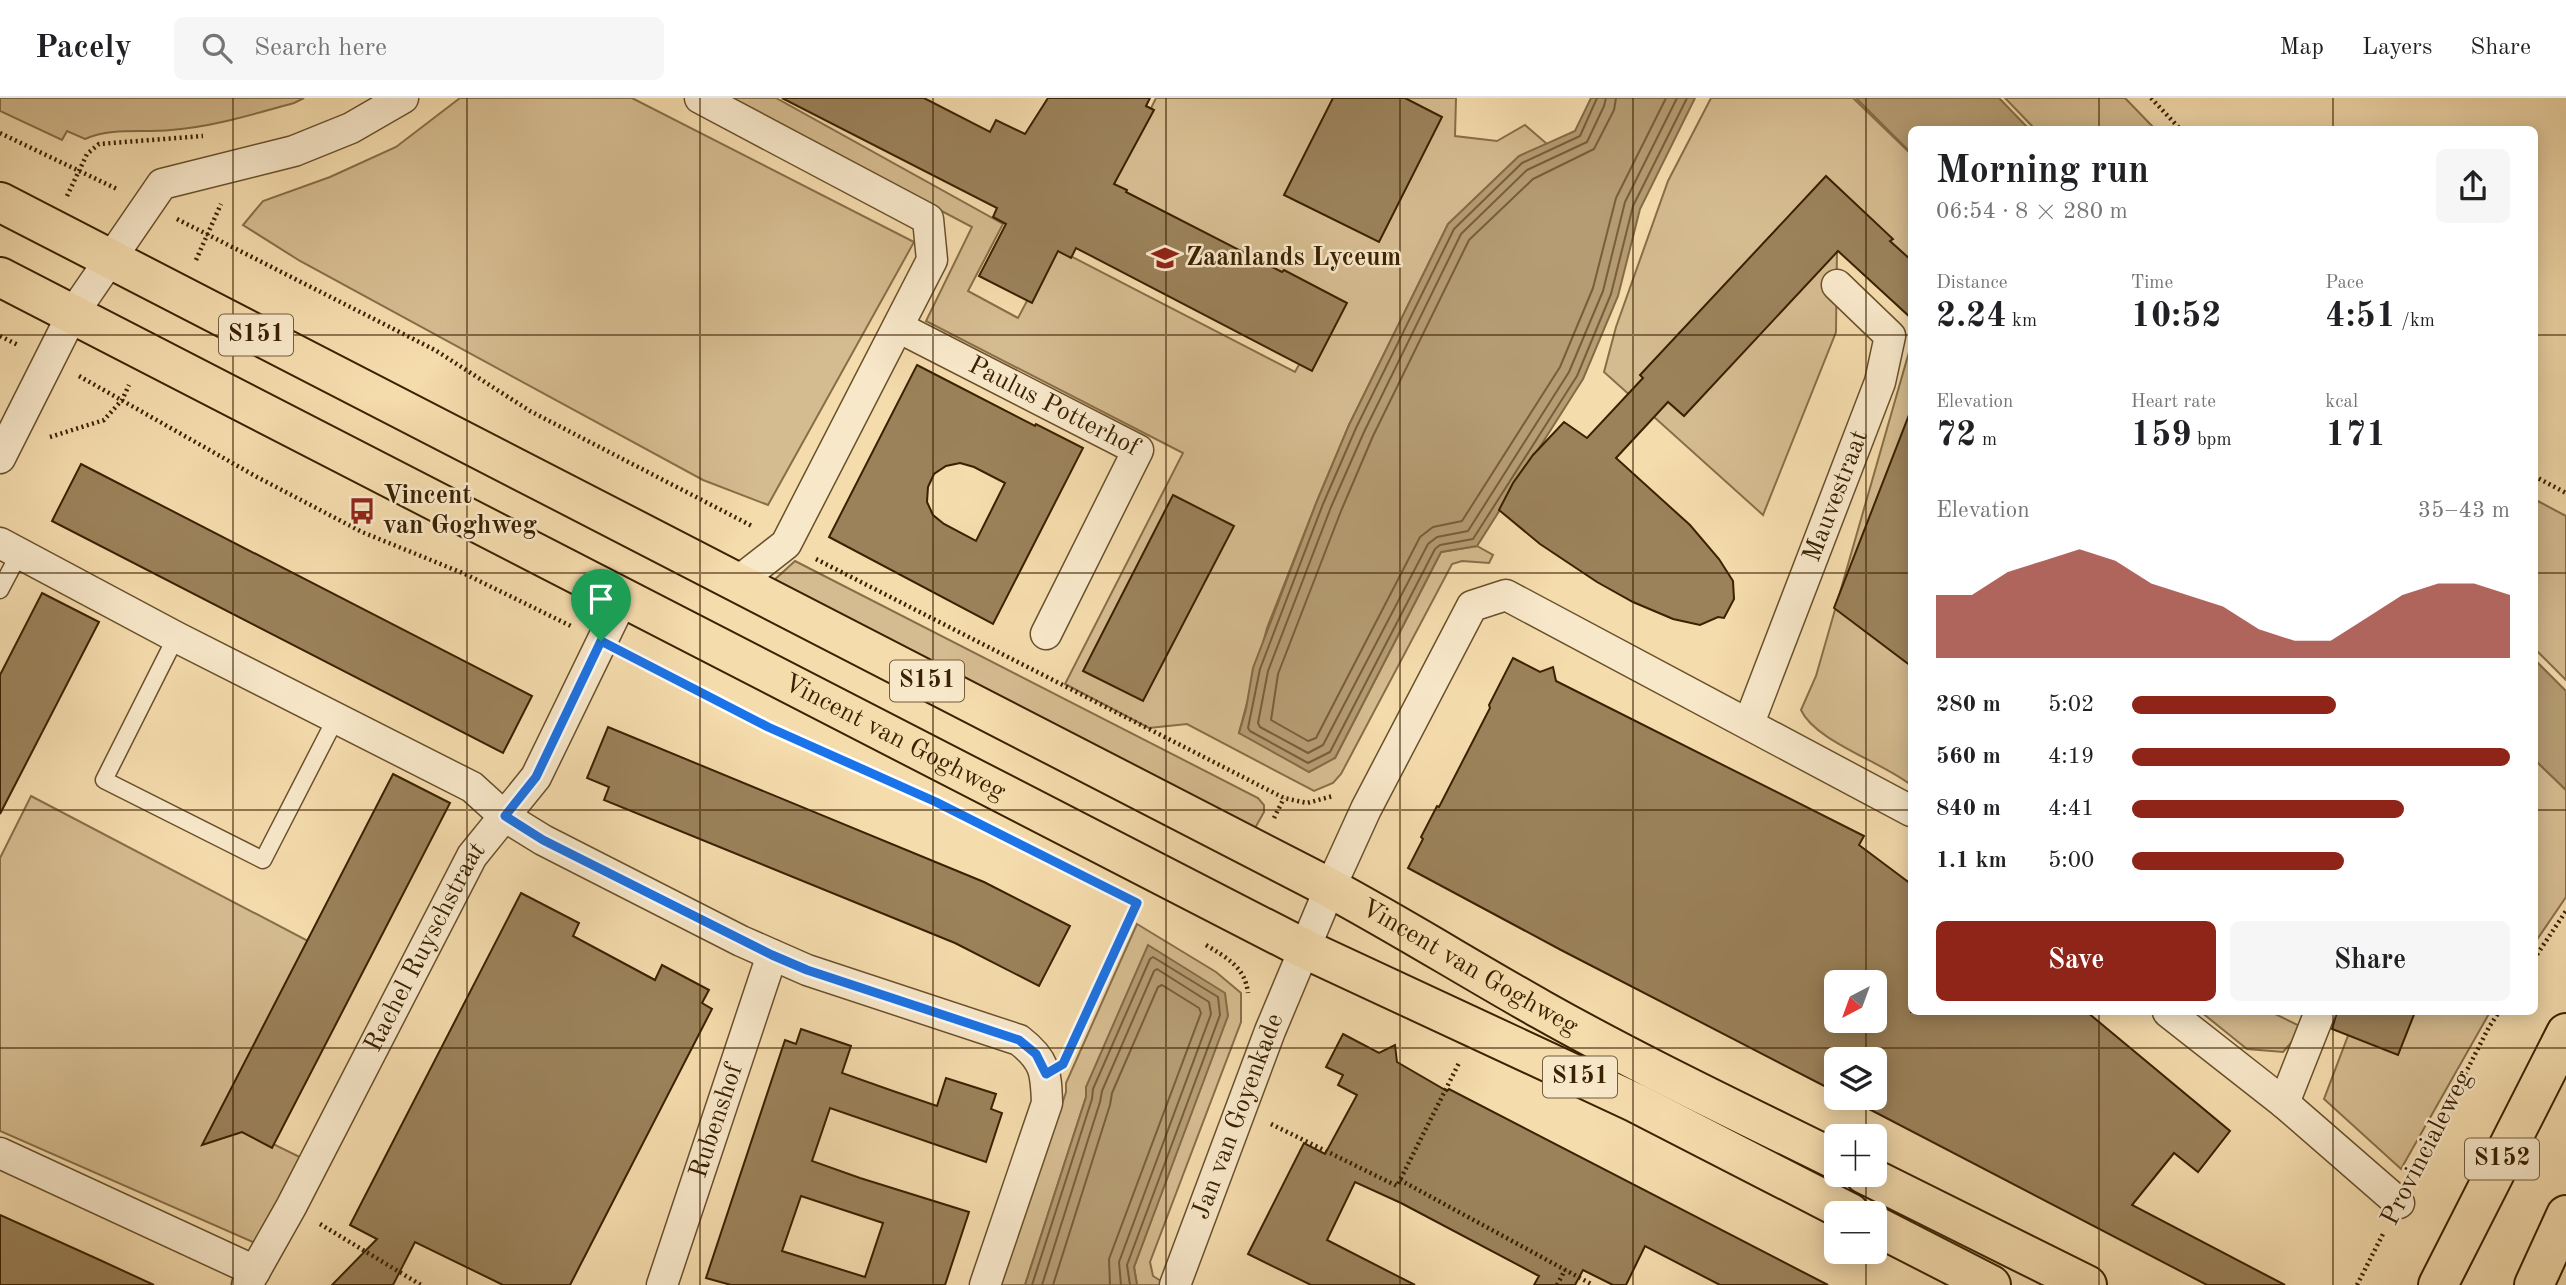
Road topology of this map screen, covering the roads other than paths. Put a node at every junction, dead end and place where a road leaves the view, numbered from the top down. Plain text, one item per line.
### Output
1 (403, 98) edge
2 (700, 98) edge
3 (0, 202) edge
4 (111, 259) junction
5 (0, 277) edge
6 (1837, 285) dead end
7 (72, 315) junction
8 (898, 327) junction
9 (1, 455) edge
10 (9, 549) edge
11 (736, 583) junction
12 (0, 590) edge
13 (624, 597) junction
14 (1046, 634) dead end
15 (176, 637) junction
16 (336, 718) junction
17 (1749, 723) junction
18 (1908, 809) edge
19 (505, 816) junction
20 (1330, 888) junction
21 (1305, 949) junction
22 (772, 955) junction
23 (2172, 1015) edge
24 (2319, 1015) edge
25 (2566, 1034) edge
26 (2284, 1103) junction
27 (0, 1153) edge
28 (1824, 1154) edge
29 (1887, 1185) edge
30 (1827, 1201) edge
31 (2399, 1203) road end
32 (2566, 1214) edge
33 (1887, 1232) edge
34 (251, 1278) edge
35 (1182, 1282) edge
36 (662, 1285) edge
37 (985, 1285) edge
38 (1992, 1285) edge
39 (2087, 1285) edge
40 (2438, 1285) edge
41 (2533, 1285) edge

1 - 4 street
2 - 8 street
3 - 4 main road, Vincent van Goghweg / S151
4 - 7 street
4 - 11 main road, Vincent van Goghweg / S151
5 - 7 main road, Vincent van Goghweg / S151
6 - 17 street, Mauvestraat
7 - 9 street
7 - 13 main road, Vincent van Goghweg / S151
8 - 11 street
8 - 14 street, Paulus Potterhof
10 - 12 lane
10 - 15 street
11 - 20 main road, Vincent van Goghweg / S151
13 - 19 street, Rachel Ruyschstraat
13 - 21 main road, Vincent van Goghweg / S151
15 - 16 street
15 - 16 lane
16 - 19 street
17 - 18 street
17 - 20 street
19 - 22 street
19 - 34 street, Rachel Ruyschstraat
20 - 21 street, Vincent van Goghweg
20 - 28 main road, Vincent van Goghweg / S151
21 - 30 main road, Vincent van Goghweg / S151
21 - 35 street, Jan van Goyenkade
22 - 36 street, Rubenshof
22 - 37 street
23 - 26 street
24 - 26 street
25 - 40 main road, S152
26 - 31 street
27 - 34 street
29 - 39 main road
32 - 41 main road
33 - 38 main road

